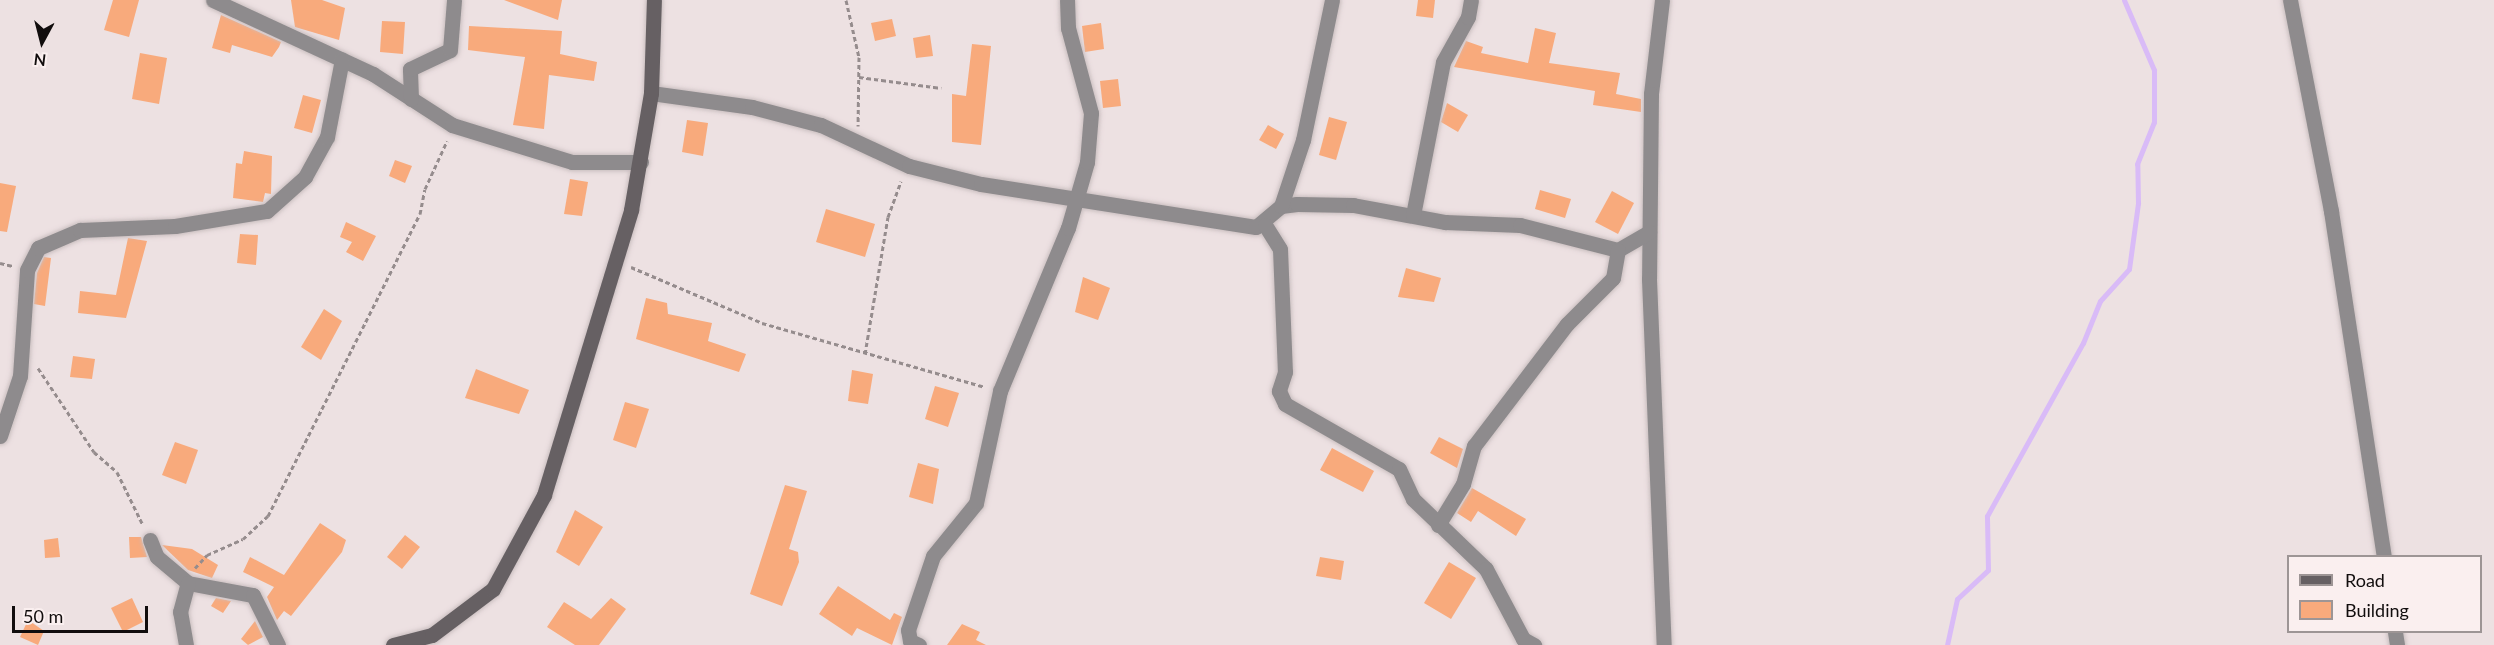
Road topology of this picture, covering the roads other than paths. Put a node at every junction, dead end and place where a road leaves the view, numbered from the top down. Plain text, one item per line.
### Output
1 (213, 0) edge
2 (454, 0) edge
3 (654, 0) edge
4 (1067, 0) edge
5 (1332, 0) edge
6 (1471, 0) edge
7 (1662, 0) edge
8 (2290, 0) edge
9 (342, 59) junction
10 (651, 93) junction
11 (411, 99) junction
12 (641, 162) junction
13 (1075, 199) junction
14 (1281, 206) junction
15 (1413, 215) junction
16 (1265, 225) junction
17 (1649, 232) junction
18 (1618, 250) junction
19 (0, 436) edge
20 (1438, 525) junction
21 (150, 540) road end
22 (2384, 555) edge
23 (188, 583) junction
24 (416, 643) edge
25 (186, 645) edge
26 (278, 645) edge
27 (393, 645) edge
28 (919, 645) edge
29 (1534, 645) edge
30 (1664, 645) edge

1 - 9 street
2 - 11 street
3 - 10 street
4 - 13 street
5 - 14 street
6 - 15 street
7 - 17 street
8 - 22 street
9 - 11 street
9 - 19 street
10 - 12 street
10 - 13 street
11 - 12 street
12 - 24 street
13 - 16 street
13 - 28 street
14 - 15 street
14 - 16 street
15 - 18 street
16 - 20 street
17 - 18 street
17 - 30 street
18 - 20 street
20 - 29 street
21 - 23 street
23 - 25 street
23 - 26 street
24 - 27 street

